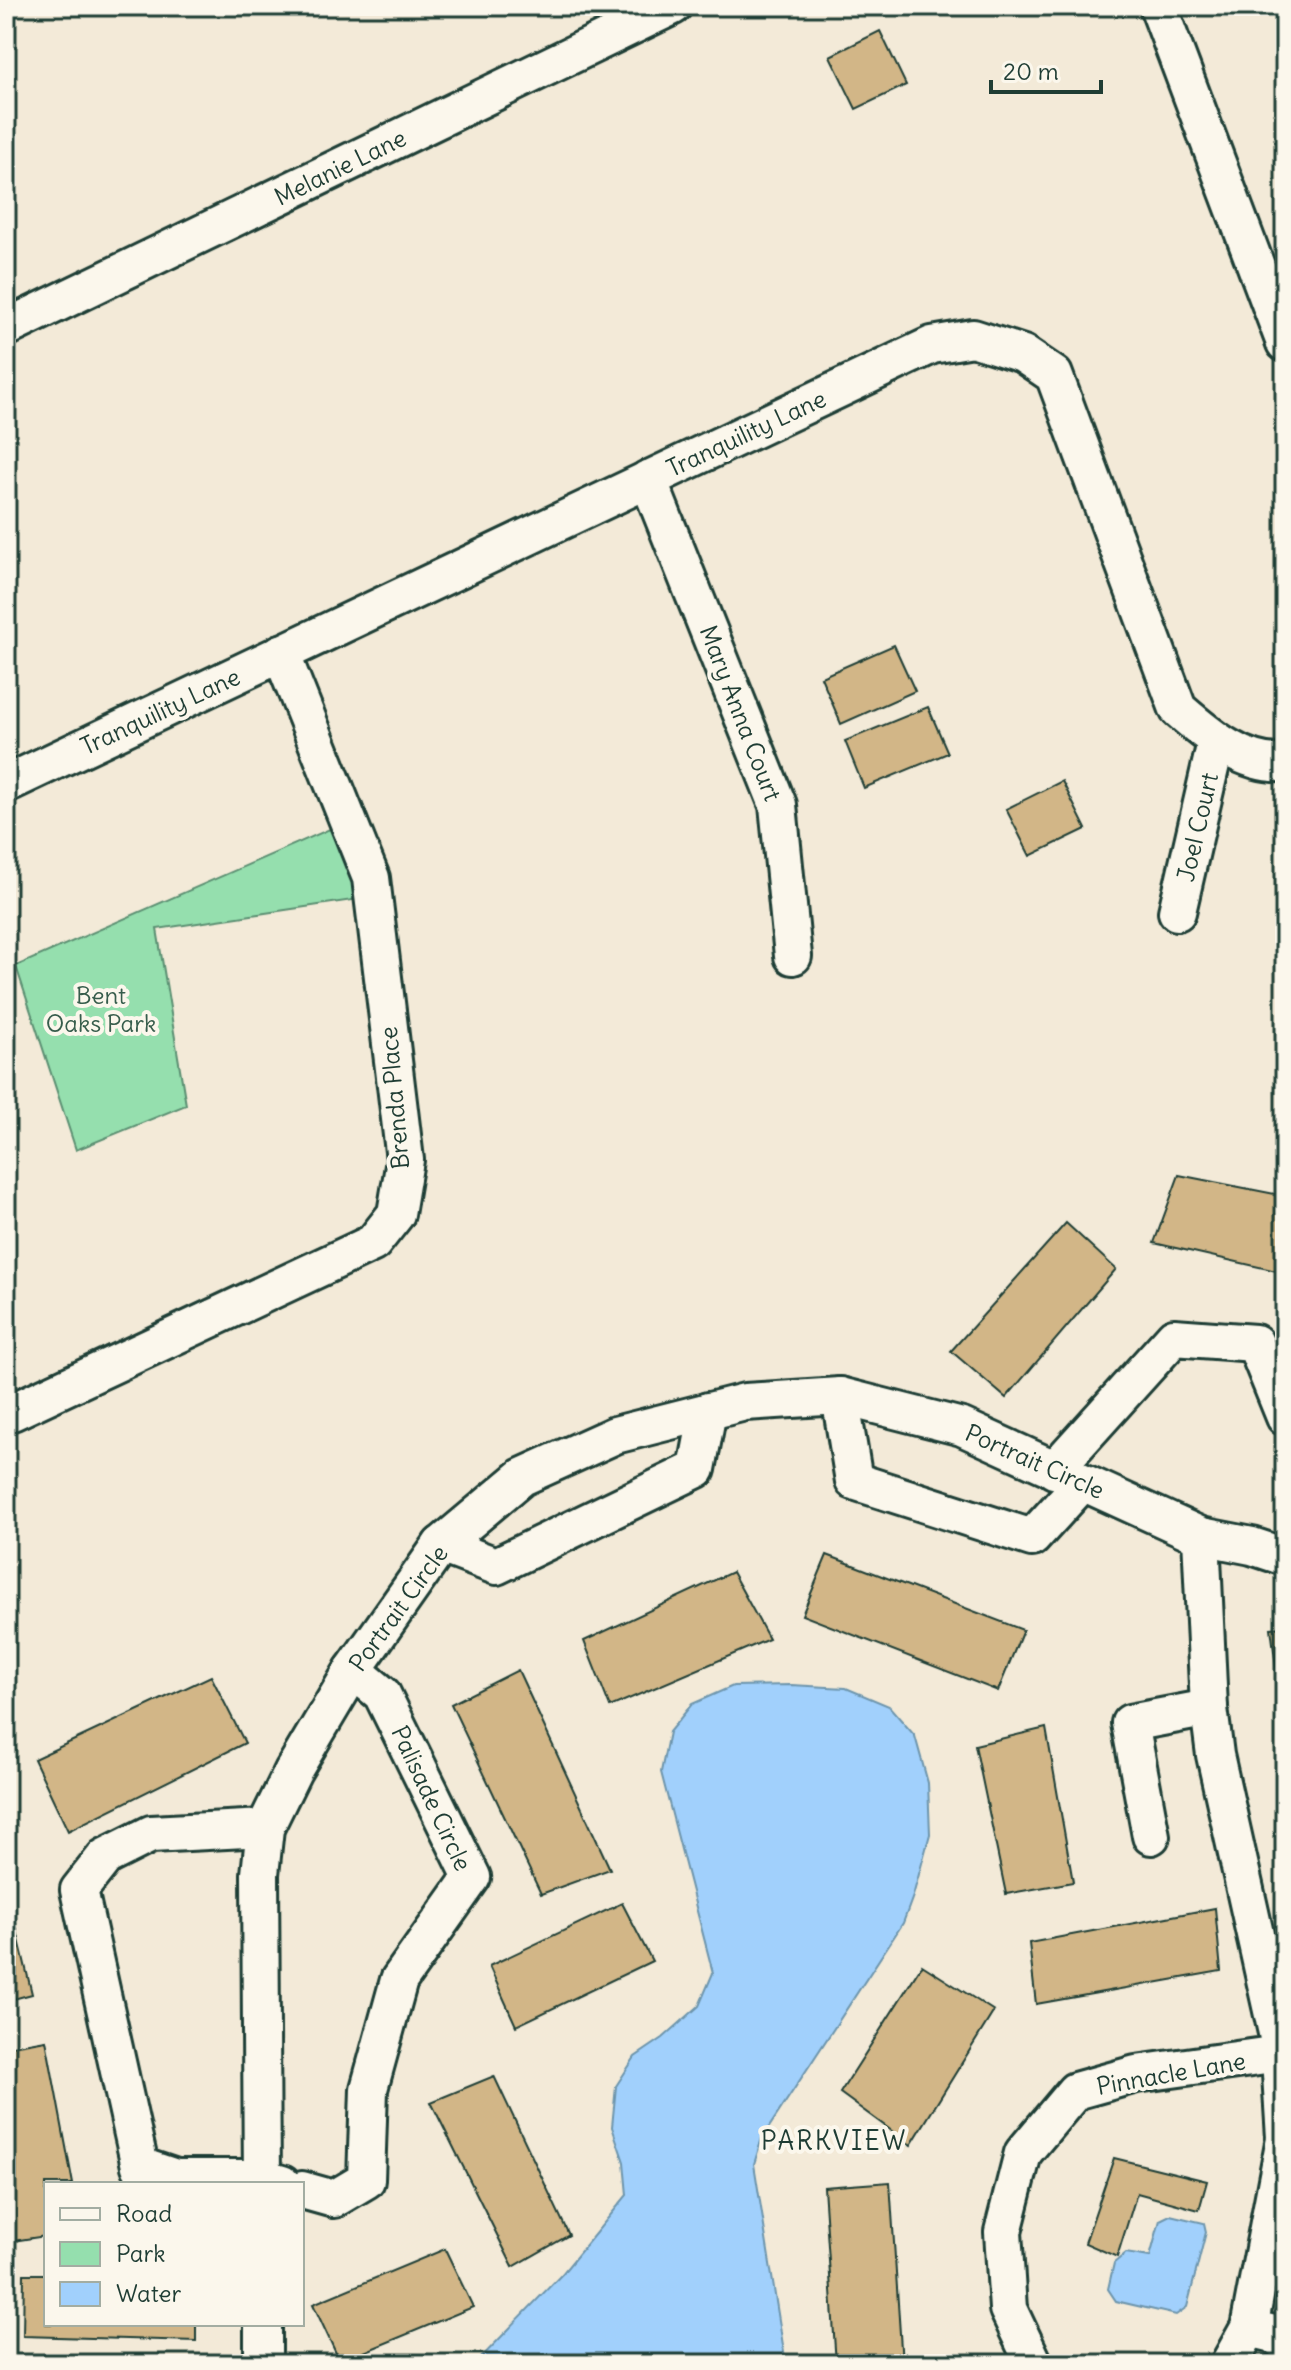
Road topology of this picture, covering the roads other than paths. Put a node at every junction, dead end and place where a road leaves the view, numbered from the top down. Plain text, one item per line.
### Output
1 (673, 6) edge
2 (1158, 6) edge
3 (6, 328) edge
4 (1285, 343) edge
5 (648, 479) junction
6 (281, 653) junction
7 (1216, 742) junction
8 (1285, 763) edge
9 (6, 784) edge
10 (1177, 912) dead end
11 (793, 956) dead end
12 (840, 1396) junction
13 (708, 1411) junction
14 (6, 1412) edge
15 (1285, 1417) edge
16 (1068, 1476) junction
17 (1201, 1536) junction
18 (441, 1545) junction
19 (1274, 1547) edge
20 (353, 1670) junction
21 (1209, 1708) junction
22 (265, 1828) junction
23 (1151, 1836) dead end
24 (1279, 2054) junction
25 (269, 2182) edge
26 (304, 2191) edge
27 (263, 2326) edge
28 (1273, 2334) edge
29 (263, 2364) edge
30 (1034, 2364) edge
31 (1229, 2364) edge

1 - 3 street, Melanie Lane
2 - 4 street
5 - 6 street, Tranquility Lane
5 - 7 street, Tranquility Lane
5 - 11 street, Mary Anna Court
6 - 9 street, Tranquility Lane
6 - 14 street, Brenda Place
7 - 8 street, Tranquility Lane
7 - 10 street, Joel Court
12 - 13 street, Portrait Circle
12 - 16 street, Portrait Circle
12 - 16 street
13 - 18 street, Portrait Circle
13 - 18 street
15 - 16 street
16 - 17 street, Portrait Circle
17 - 19 street, Portrait Circle
17 - 21 street
18 - 20 street, Portrait Circle
20 - 22 street, Portrait Circle
20 - 26 street, Palisade Circle
21 - 23 street
21 - 24 street
22 - 25 street, Portrait Circle
22 - 25 street
24 - 28 street
24 - 30 street, Pinnacle Lane
27 - 29 street
28 - 31 street

